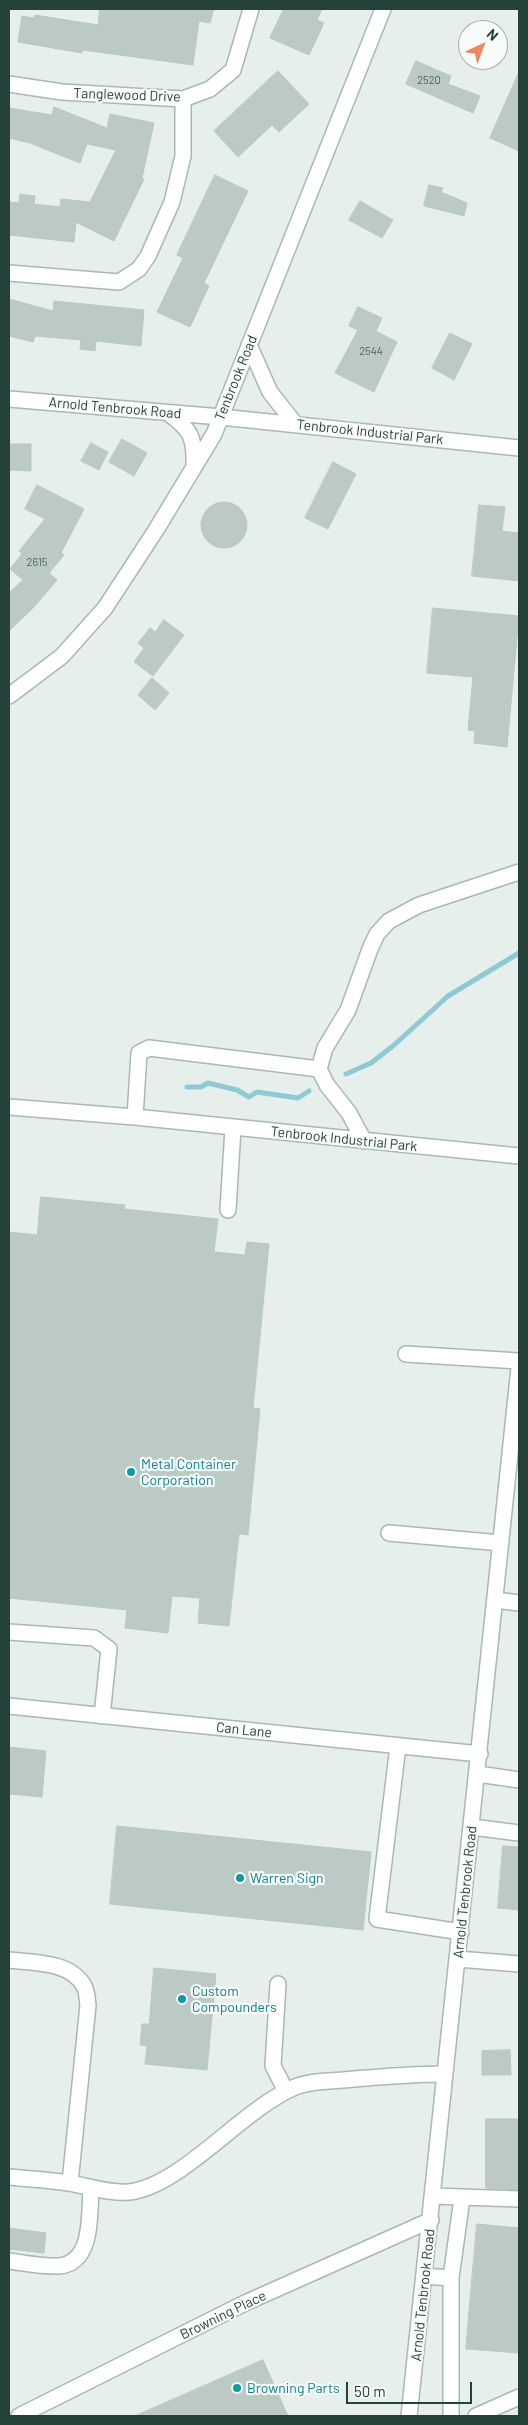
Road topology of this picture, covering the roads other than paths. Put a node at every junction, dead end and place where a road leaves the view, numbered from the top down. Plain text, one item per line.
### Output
1 (251, 9) edge
2 (383, 9) edge
3 (9, 84) edge
4 (183, 99) junction
5 (9, 273) edge
6 (249, 345) junction
7 (9, 399) edge
8 (167, 412) junction
9 (221, 417) junction
10 (296, 425) junction
11 (519, 448) edge
12 (194, 468) junction
13 (9, 696) edge
14 (519, 872) edge
15 (319, 1069) junction
16 (9, 1107) edge
17 (134, 1117) junction
18 (233, 1128) junction
19 (364, 1141) junction
20 (519, 1156) edge
21 (228, 1210) dead end
22 (406, 1354) dead end
23 (519, 1361) edge
24 (519, 1368) edge
25 (514, 1488) edge
26 (389, 1533) dead end
27 (501, 1542) junction
28 (495, 1600) junction
29 (519, 1603) edge
30 (9, 1632) edge
31 (9, 1706) edge
32 (102, 1716) junction
33 (398, 1746) junction
34 (480, 1754) junction
35 (478, 1774) junction
36 (519, 1780) edge
37 (472, 1827) junction
38 (519, 1833) edge
39 (461, 1932) junction
40 (458, 1959) junction
41 (9, 1960) edge
42 (519, 1964) edge
43 (278, 1984) dead end
44 (445, 2074) junction
45 (286, 2092) junction
46 (9, 2178) edge
47 (70, 2183) junction
48 (91, 2188) junction
49 (433, 2196) junction
50 (462, 2198) junction
51 (519, 2199) edge
52 (431, 2220) junction
53 (9, 2261) edge
54 (424, 2276) junction
55 (450, 2278) junction
56 (519, 2397) edge
57 (19, 2416) edge
58 (409, 2416) edge
59 (451, 2416) edge
60 (476, 2416) edge

1 - 4 street, Tanglewood Drive
2 - 6 street, Tenbrook Road
3 - 4 street, Tanglewood Drive
4 - 5 street
6 - 9 street, Tenbrook Road
6 - 10 street
7 - 8 street, Arnold Tenbrook Road
8 - 9 street, Arnold Tenbrook Road
8 - 12 street
9 - 10 street, Tenbrook Industrial Park
9 - 12 street, Tenbrook Road
10 - 11 street, Tenbrook Industrial Park
12 - 13 street, Tenbrook Road
14 - 15 street
15 - 17 street
15 - 19 street
16 - 17 street, Tenbrook Industrial Park
17 - 18 street, Tenbrook Industrial Park
18 - 19 street, Tenbrook Industrial Park
18 - 21 street
19 - 20 street, Tenbrook Industrial Park
22 - 23 street
24 - 25 street, Arnold Tenbrook Road
25 - 27 street, Arnold Tenbrook Road
26 - 27 street
27 - 28 street, Arnold Tenbrook Road
28 - 29 street
28 - 34 street, Arnold Tenbrook Road
30 - 32 street
31 - 32 street, Can Lane
32 - 33 street, Can Lane
33 - 34 street, Can Lane
33 - 39 street
34 - 35 street, Arnold Tenbrook Road
35 - 36 street
35 - 37 street, Arnold Tenbrook Road
37 - 38 street
37 - 39 street, Arnold Tenbrook Road
39 - 40 street, Arnold Tenbrook Road
40 - 42 street
40 - 44 street, Arnold Tenbrook Road
41 - 47 street
43 - 45 street
44 - 45 street
44 - 49 street, Arnold Tenbrook Road
45 - 48 street
46 - 47 street
47 - 48 street
48 - 53 street
49 - 50 street
49 - 52 street, Arnold Tenbrook Road
50 - 51 street
50 - 55 street
52 - 54 street, Arnold Tenbrook Road
52 - 57 street, Browning Place
54 - 55 street
54 - 58 street, Arnold Tenbrook Road
55 - 59 street
56 - 60 street

